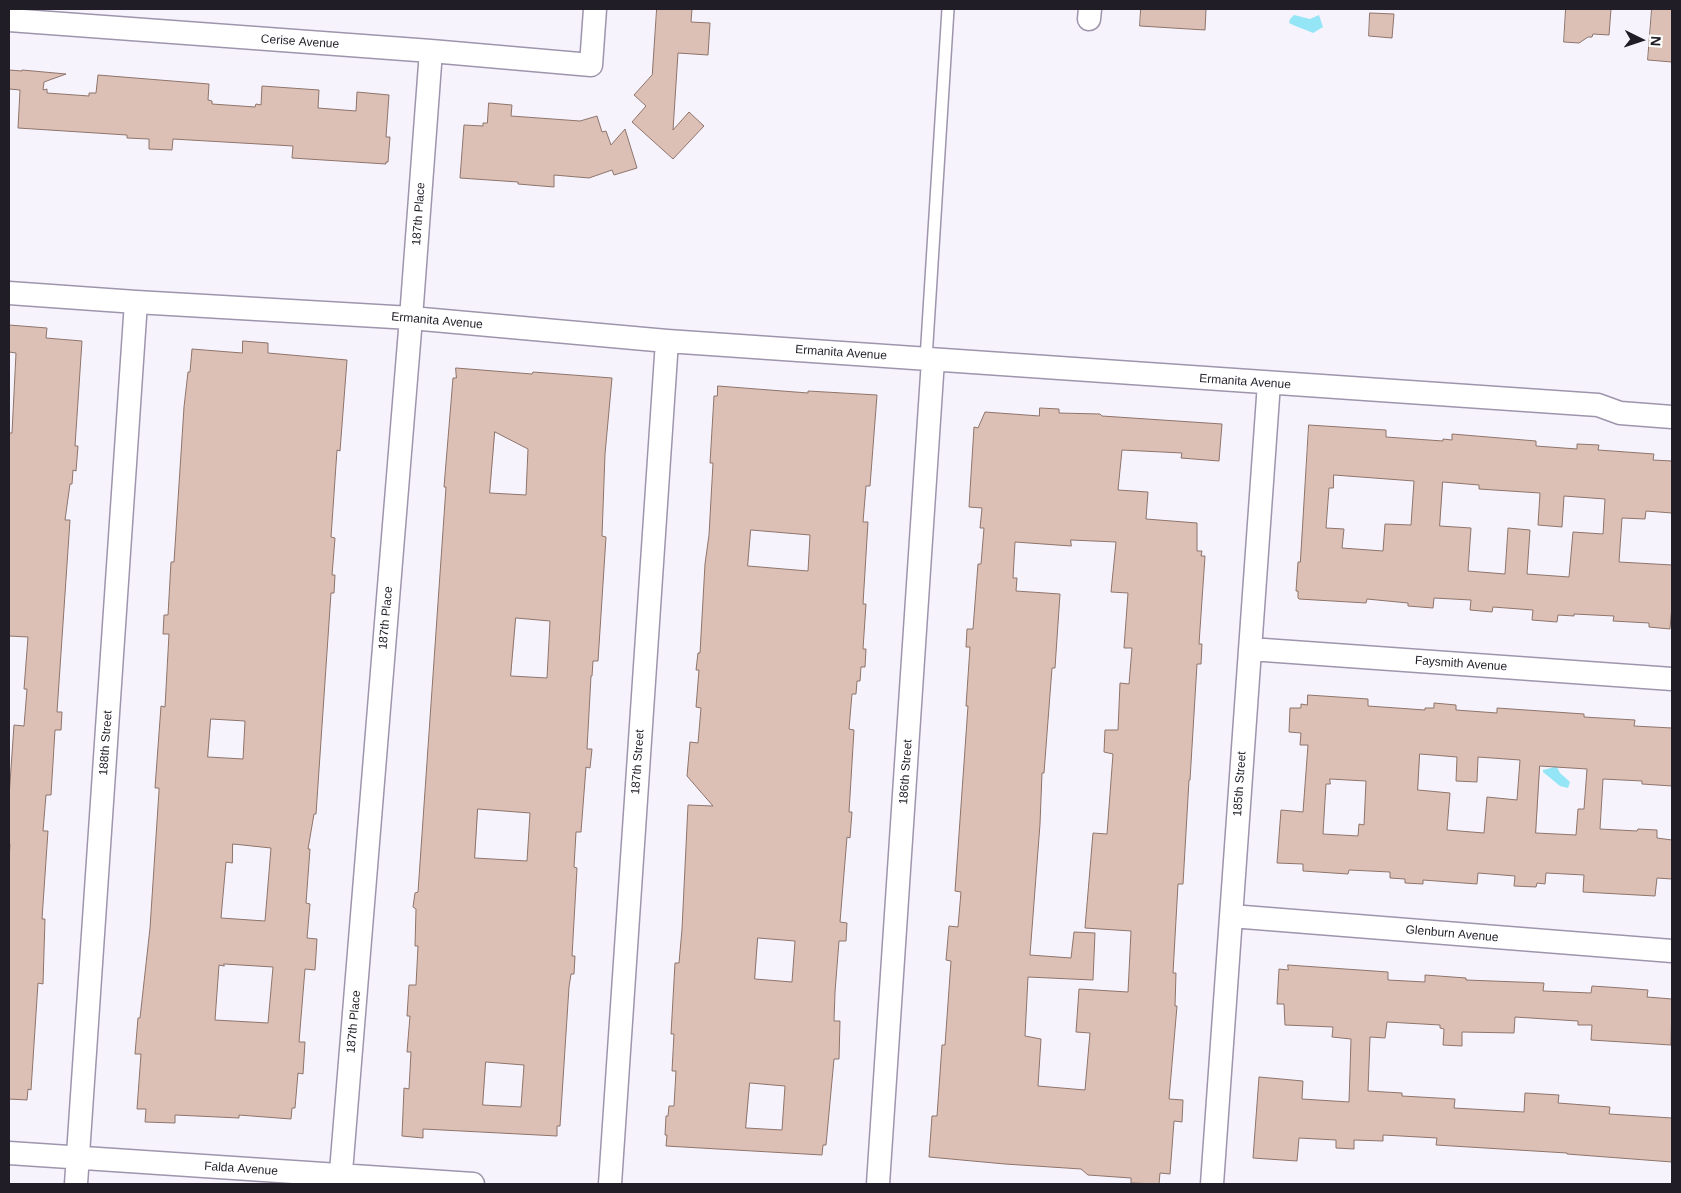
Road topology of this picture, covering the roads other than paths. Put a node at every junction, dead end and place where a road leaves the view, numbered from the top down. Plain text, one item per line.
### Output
1 (595, 9) edge
2 (948, 9) edge
3 (9, 20) edge
4 (431, 51) junction
5 (9, 293) edge
6 (136, 302) junction
7 (411, 318) junction
8 (667, 340) junction
9 (930, 359) junction
10 (1269, 383) junction
11 (1672, 417) edge
12 (1250, 649) junction
13 (1672, 679) edge
14 (1231, 916) junction
15 (1672, 951) edge
16 (9, 1153) edge
17 (77, 1158) junction
18 (341, 1180) edge
19 (76, 1184) edge
20 (473, 1184) edge
21 (610, 1184) edge
22 (878, 1184) edge
23 (1212, 1184) edge

1 - 4 street, Cerise Avenue
2 - 9 lane
3 - 4 street, Cerise Avenue
4 - 7 street, 187th Place
5 - 6 street, Ermanita Avenue
6 - 7 street, Ermanita Avenue
6 - 17 street, 188th Street
7 - 8 street, Ermanita Avenue
7 - 18 street, 187th Place
8 - 9 street, Ermanita Avenue
8 - 21 street, 187th Street
9 - 10 street, Ermanita Avenue
9 - 22 street, 186th Street
10 - 11 street, Ermanita Avenue
10 - 12 street, 185th Street
12 - 13 street, Faysmith Avenue
12 - 14 street, 185th Street
14 - 15 street, Glenburn Avenue
14 - 23 street, 185th Street
16 - 17 street, Falda Avenue
17 - 18 street, Falda Avenue
17 - 19 street, 188th Street
18 - 20 street, Falda Avenue

